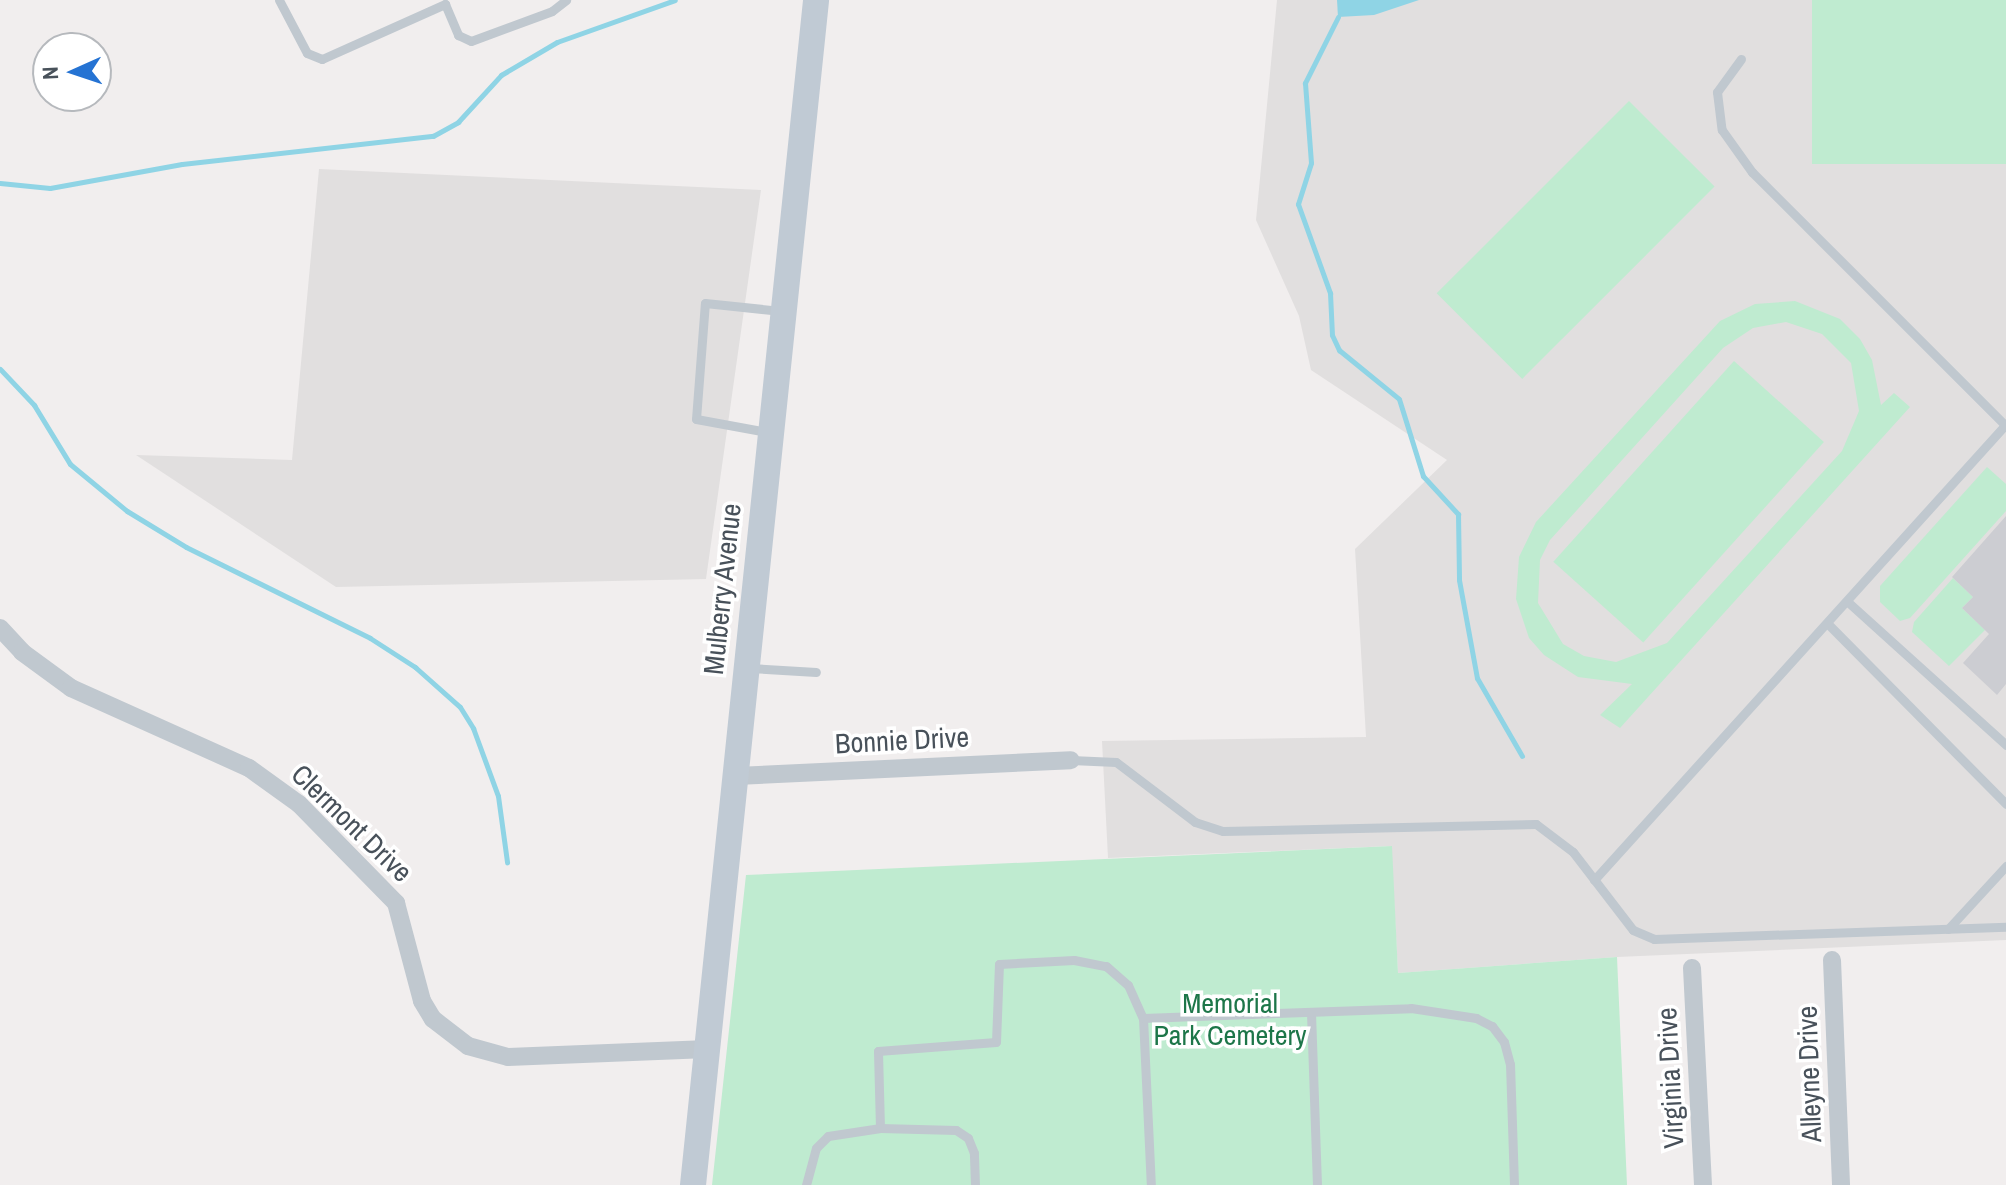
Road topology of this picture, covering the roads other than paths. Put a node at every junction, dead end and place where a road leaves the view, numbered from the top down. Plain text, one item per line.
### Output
1 (279, 0) edge
2 (566, 0) edge
3 (816, 0) edge
4 (1741, 59) dead end
5 (784, 311) junction
6 (2006, 424) edge
7 (770, 433) junction
8 (1849, 603) junction
9 (1829, 625) junction
10 (0, 628) edge
11 (746, 668) junction
12 (816, 672) dead end
13 (2006, 745) edge
14 (1071, 760) joint
15 (736, 776) junction
16 (2006, 804) edge
17 (2006, 866) edge
18 (1594, 880) junction
19 (2006, 927) edge
20 (1948, 929) junction
21 (1832, 960) dead end
22 (1692, 968) dead end
23 (1311, 1013) junction
24 (1143, 1018) junction
25 (708, 1049) junction
26 (880, 1128) junction
27 (693, 1185) edge
28 (806, 1185) edge
29 (975, 1185) edge
30 (1151, 1185) edge
31 (1317, 1185) edge
32 (1514, 1185) edge
33 (1703, 1185) edge
34 (1841, 1185) edge

1 - 2 lane
3 - 5 main road, Mulberry Avenue
4 - 6 lane
5 - 7 main road, Mulberry Avenue
5 - 7 lane
6 - 8 lane
7 - 11 main road, Mulberry Avenue
8 - 9 lane
8 - 13 lane
9 - 16 lane
9 - 18 lane
10 - 25 street, Clermont Drive
11 - 12 lane
11 - 15 main road, Mulberry Avenue
14 - 15 street, Bonnie Drive
14 - 18 lane
15 - 25 main road, Mulberry Avenue
17 - 20 lane
18 - 20 lane
19 - 20 lane
21 - 34 street, Alleyne Drive
22 - 33 street, Virginia Drive
23 - 24 lane
23 - 31 lane
23 - 32 lane
24 - 26 lane
24 - 30 lane
25 - 27 main road, Mulberry Avenue
26 - 28 lane
26 - 29 lane

